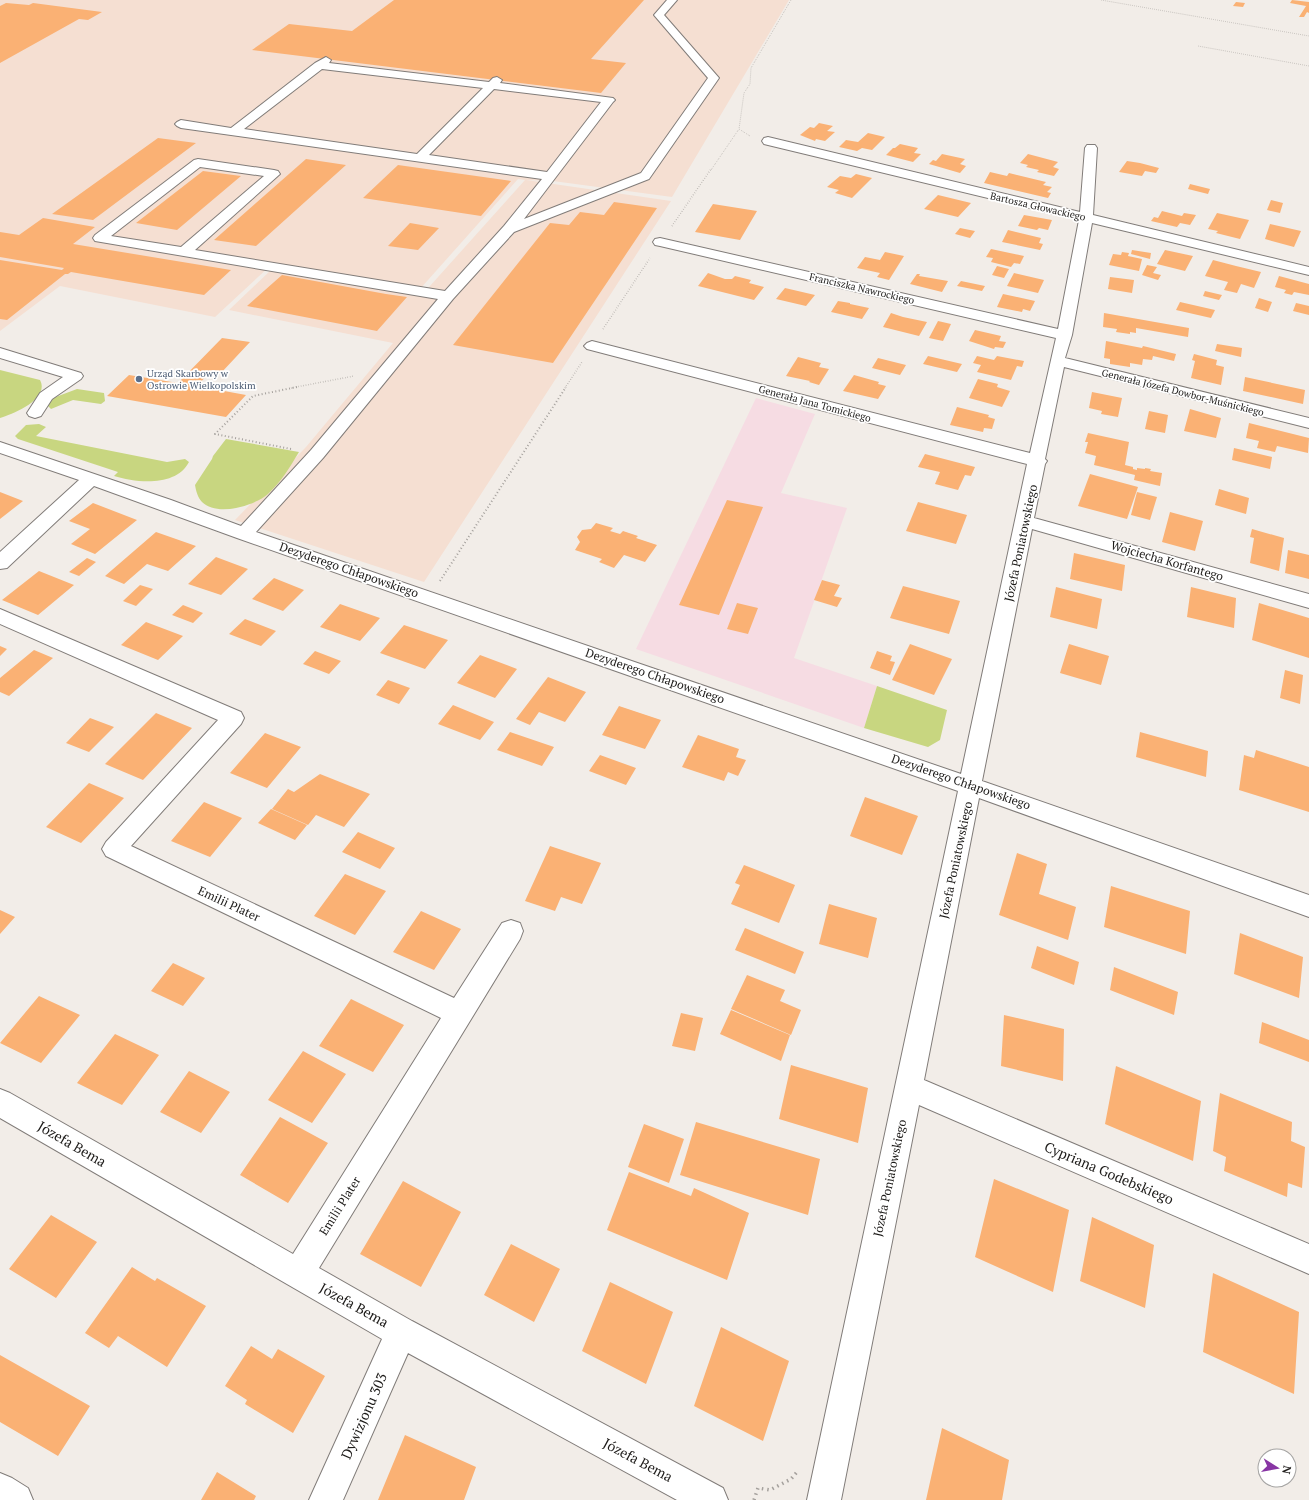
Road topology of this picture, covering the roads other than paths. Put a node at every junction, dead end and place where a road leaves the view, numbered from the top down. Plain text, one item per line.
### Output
1 (672, 0) edge
2 (493, 83) junction
3 (181, 124) dead end
4 (233, 132) junction
5 (768, 141) road end
6 (1091, 148) dead end
7 (419, 158) junction
8 (550, 176) junction
9 (1086, 217) junction
10 (509, 229) junction
11 (660, 242) dead end
12 (184, 252) junction
13 (1309, 271) edge
14 (448, 296) junction
15 (1064, 335) junction
16 (592, 346) dead end
17 (0, 353) edge
18 (1057, 361) junction
19 (35, 413) dead end
20 (1309, 423) edge
21 (0, 447) edge
22 (1038, 461) junction
23 (92, 479) junction
24 (1025, 521) junction
25 (244, 534) junction
26 (0, 563) edge
27 (1309, 602) edge
28 (0, 616) edge
29 (971, 786) junction
30 (1309, 906) edge
31 (511, 931) dead end
32 (459, 1013) junction
33 (909, 1087) junction
34 (0, 1103) edge
35 (1309, 1259) edge
36 (298, 1274) junction
37 (401, 1332) junction
38 (0, 1490) edge
39 (16, 1500) edge
40 (326, 1500) edge
41 (711, 1500) edge
42 (824, 1500) edge

1 - 10 street
2 - 4 street
2 - 7 street
2 - 8 street
3 - 4 street
4 - 7 street
5 - 9 street, Bartosza Głowackiego
6 - 9 street, Józefa Poniatowskiego
7 - 8 street
8 - 10 street
9 - 13 street, Bartosza Głowackiego
9 - 15 street, Józefa Poniatowskiego
10 - 14 street
11 - 15 street, Franciszka Nawrockiego
12 - 12 street
12 - 14 street
14 - 25 street
15 - 18 street, Józefa Poniatowskiego
16 - 22 street, Generała Jana Tomickiego
17 - 19 street
18 - 20 street, Generała Józefa Dowbor-Muśnickiego
18 - 22 street, Józefa Poniatowskiego
21 - 23 street, Dezyderego Chłapowskiego
22 - 24 street, Józefa Poniatowskiego
23 - 25 street, Dezyderego Chłapowskiego
23 - 26 street
24 - 27 street, Wojciecha Korfantego
24 - 29 street, Józefa Poniatowskiego
25 - 29 street, Dezyderego Chłapowskiego
28 - 32 street, Emilii Plater
29 - 30 street, Dezyderego Chłapowskiego
29 - 33 street, Józefa Poniatowskiego
31 - 32 street
32 - 36 street, Emilii Plater
33 - 35 street, Cypriana Godebskiego
33 - 42 street, Józefa Poniatowskiego
34 - 36 street, Józefa Bema
36 - 37 street, Józefa Bema
37 - 40 street, Dywizjonu 303
37 - 41 street, Józefa Bema
38 - 39 street

